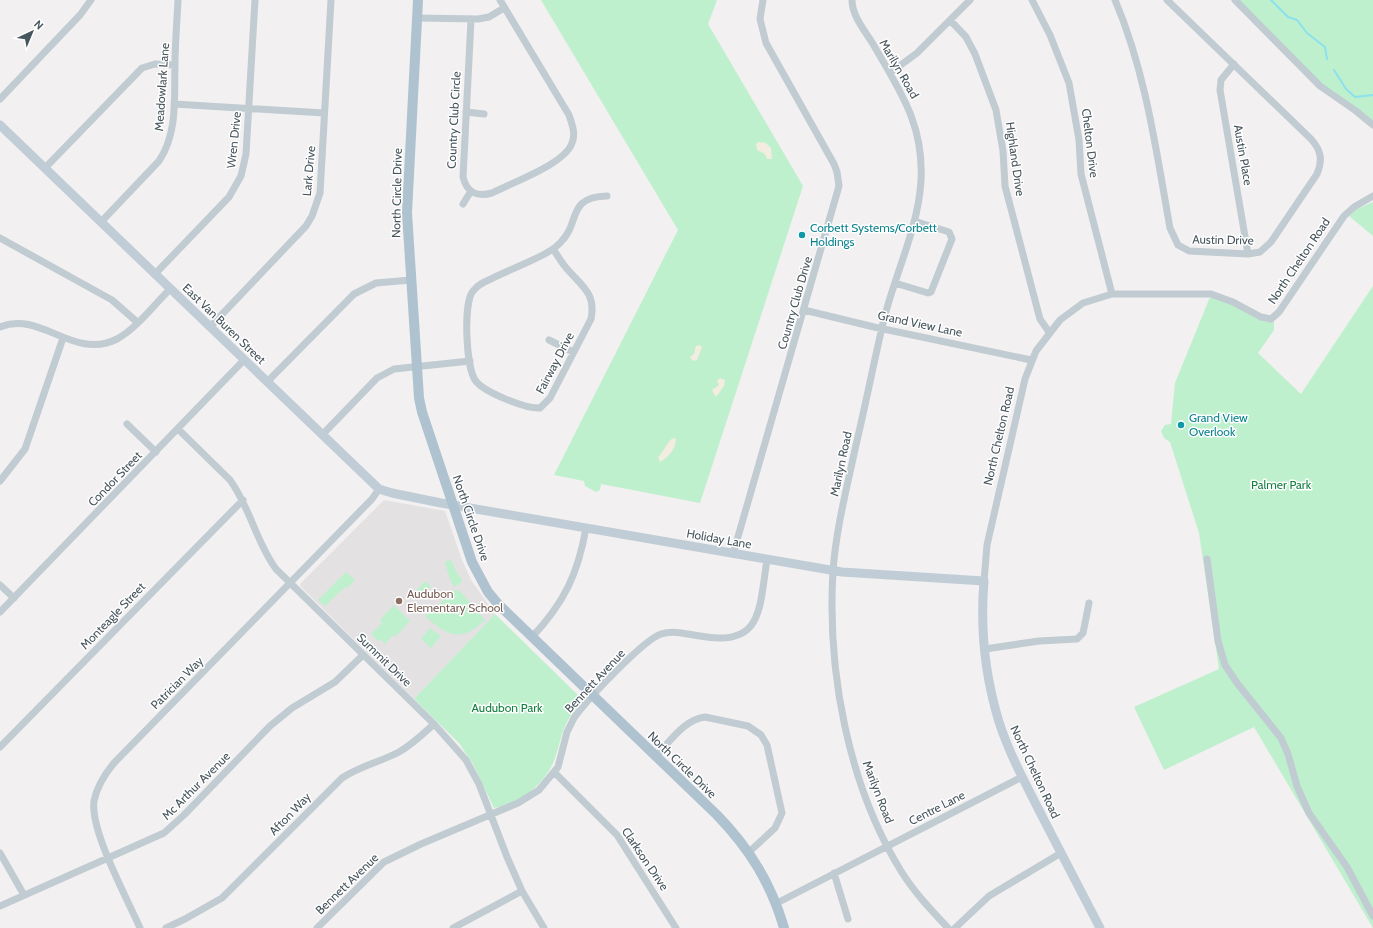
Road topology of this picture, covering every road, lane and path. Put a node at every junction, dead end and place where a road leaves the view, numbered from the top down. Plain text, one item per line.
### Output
1 (91, 0) edge
2 (178, 0) edge
3 (255, 0) edge
4 (331, 0) edge
5 (418, 0) edge
6 (500, 0) edge
7 (763, 0) edge
8 (852, 0) edge
9 (970, 0) edge
10 (1032, 0) edge
11 (1116, 0) edge
12 (1167, 0) edge
13 (1235, 0) edge
14 (504, 8) junction
15 (416, 18) junction
16 (471, 20) junction
17 (950, 20) junction
18 (1234, 64) junction
19 (175, 65) junction
20 (890, 73) junction
21 (0, 99) edge
22 (174, 104) junction
23 (249, 108) junction
24 (466, 112) junction
25 (324, 113) junction
26 (484, 114) dead end
27 (0, 125) edge
28 (1373, 126) edge
29 (45, 168) junction
30 (471, 191) junction
31 (607, 196) dead end
32 (1373, 196) edge
33 (463, 204) dead end
34 (914, 221) junction
35 (101, 222) junction
36 (0, 238) edge
37 (553, 249) junction
38 (1248, 254) junction
39 (155, 274) junction
40 (411, 280) junction
41 (895, 283) junction
42 (170, 289) junction
43 (1112, 294) junction
44 (804, 310) junction
45 (137, 322) junction
46 (0, 327) edge
47 (210, 327) junction
48 (882, 328) junction
49 (1049, 332) junction
50 (63, 338) junction
51 (549, 340) dead end
52 (573, 352) junction
53 (244, 360) junction
54 (1031, 360) junction
55 (470, 361) junction
56 (417, 366) junction
57 (267, 382) junction
58 (127, 424) dead end
59 (178, 429) junction
60 (322, 434) junction
61 (156, 452) junction
62 (0, 481) edge
63 (379, 488) junction
64 (242, 500) junction
65 (452, 504) junction
66 (586, 528) junction
67 (733, 554) junction
68 (1207, 559) dead end
69 (767, 560) junction
70 (833, 571) junction
71 (984, 581) junction
72 (290, 584) junction
73 (0, 585) edge
74 (14, 598) junction
75 (1089, 603) dead end
76 (0, 612) edge
77 (532, 637) junction
78 (985, 649) junction
79 (363, 655) junction
80 (593, 696) junction
81 (434, 724) junction
82 (0, 747) edge
83 (656, 757) junction
84 (555, 773) junction
85 (1022, 777) junction
86 (491, 814) junction
87 (888, 846) junction
88 (749, 852) junction
89 (0, 853) edge
90 (1061, 854) junction
91 (109, 858) junction
92 (834, 873) junction
93 (522, 890) junction
94 (24, 895) junction
95 (777, 903) junction
96 (0, 906) edge
97 (1373, 916) edge
98 (848, 919) dead end
99 (140, 928) edge
100 (166, 928) edge
101 (318, 928) edge
102 (453, 928) edge
103 (544, 928) edge
104 (676, 928) edge
105 (784, 928) edge
106 (948, 928) edge
107 (955, 928) edge
108 (1100, 928) edge

1 - 21 street
2 - 19 street, Meadowlark Lane
3 - 23 street, Wren Drive
4 - 25 street, Lark Drive
5 - 15 main road, North Circle Drive
6 - 14 street
7 - 44 street, Country Club Drive
8 - 20 street, Marilyn Road
9 - 17 street
10 - 43 street, Chelton Drive
11 - 38 street, Austin Drive
12 - 18 street, Austin Drive
13 - 28 street
14 - 16 street
14 - 30 street
15 - 16 street
15 - 40 main road, North Circle Drive
16 - 24 street, Country Club Circle
17 - 20 street
17 - 49 street, Highland Drive
18 - 38 street, Austin Place
18 - 38 street, Austin Drive
19 - 22 street, Meadowlark Lane
19 - 29 street
20 - 34 street, Marilyn Road
22 - 23 street
22 - 35 street, Meadowlark Lane
23 - 25 street
23 - 39 street, Wren Drive
24 - 26 street
24 - 30 street, Country Club Circle
25 - 47 street, Lark Drive
27 - 29 street, East Van Buren Street
29 - 35 street, East Van Buren Street
30 - 33 street
31 - 37 street, Fairway Drive
32 - 43 street, North Chelton Road
34 - 41 street, Marilyn Road
34 - 41 street
35 - 39 street, East Van Buren Street
36 - 45 street
37 - 52 street, Fairway Drive
37 - 55 street, Fairway Drive
39 - 42 street, East Van Buren Street
40 - 56 main road, North Circle Drive
40 - 57 street
41 - 48 street, Marilyn Road
42 - 45 street
42 - 47 street, East Van Buren Street
43 - 49 street, North Chelton Road
44 - 48 street, Grand View Lane
44 - 67 street, Country Club Drive
45 - 50 street
46 - 50 street
47 - 53 street, East Van Buren Street
48 - 54 street, Grand View Lane
48 - 70 street, Marilyn Road
49 - 54 street, North Chelton Road
50 - 62 street
51 - 52 street
52 - 55 street, Fairway Drive
53 - 57 street, East Van Buren Street
53 - 59 street, Condor Street
54 - 71 street, North Chelton Road
55 - 56 street
56 - 60 street
56 - 65 main road, North Circle Drive
57 - 60 street, East Van Buren Street
58 - 61 street
59 - 61 street, Condor Street
59 - 64 street, Summit Drive
60 - 63 street, East Van Buren Street
61 - 74 street, Condor Street
63 - 65 street, East Van Buren Street
63 - 72 street, Patrician Way
64 - 72 street, Summit Drive
64 - 82 street, Monteagle Street
65 - 66 street, Holiday Lane
65 - 77 main road, North Circle Drive
66 - 67 street, Holiday Lane
66 - 77 street
67 - 69 street, Holiday Lane
68 - 97 street
69 - 70 street, Holiday Lane
69 - 80 street, Bennett Avenue
70 - 71 street, Holiday Lane
70 - 87 street, Marilyn Road
71 - 78 street, North Chelton Road
72 - 79 street, Summit Drive
72 - 91 street, Patrician Way
73 - 74 street
74 - 76 street, Condor Street
75 - 78 street
77 - 80 main road, North Circle Drive
78 - 85 street, North Chelton Road
79 - 81 street, Summit Drive
79 - 91 street, Mc Arthur Avenue
80 - 83 main road, North Circle Drive
80 - 84 street, Bennett Avenue
81 - 86 street, Summit Drive
81 - 100 street, Afton Way
83 - 88 main road, North Circle Drive
83 - 88 street
84 - 86 street, Bennett Avenue
84 - 104 street, Clarkson Drive
85 - 87 street, Centre Lane
85 - 90 street, North Chelton Road
86 - 93 street, Summit Drive
86 - 101 street, Bennett Avenue
87 - 92 street, Centre Lane
87 - 106 street, Marilyn Road
88 - 95 main road, North Circle Drive
89 - 94 street
90 - 107 street
90 - 108 street, North Chelton Road
91 - 94 street, Mc Arthur Avenue
91 - 99 street, Patrician Way
92 - 95 street, Centre Lane
92 - 98 street
93 - 102 street
93 - 103 street, Summit Drive
94 - 96 street, Mc Arthur Avenue
95 - 105 main road, North Circle Drive

